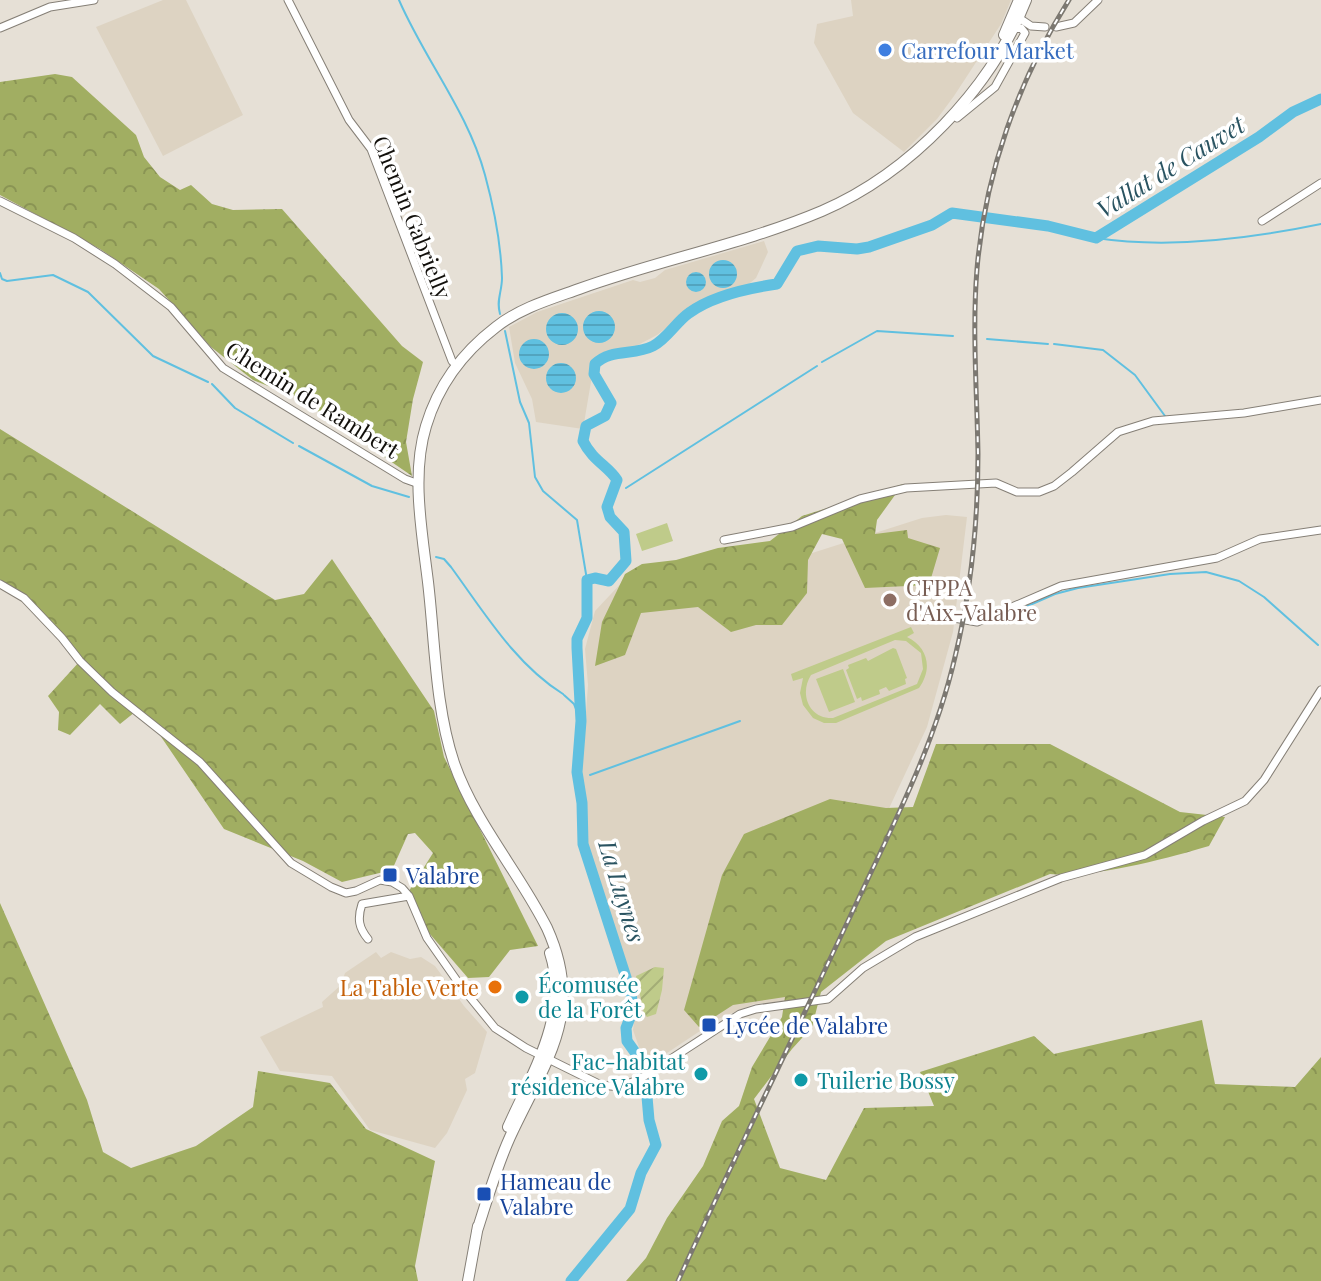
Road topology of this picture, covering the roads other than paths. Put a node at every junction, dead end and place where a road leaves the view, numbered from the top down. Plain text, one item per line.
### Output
1 (94, 0) edge
2 (288, 0) edge
3 (1019, 0) edge
4 (1026, 0) edge
5 (1098, 0) edge
6 (1019, 18) junction
7 (1045, 27) dead end
8 (1060, 27) dead end
9 (0, 28) edge
10 (958, 113) junction
11 (1321, 183) edge
12 (0, 201) edge
13 (1262, 221) dead end
14 (456, 365) junction
15 (1321, 400) edge
16 (419, 484) junction
17 (1321, 530) edge
18 (724, 540) dead end
19 (0, 584) edge
20 (954, 618) dead end
21 (1321, 690) edge
22 (409, 896) junction
23 (368, 939) dead end
24 (546, 1059) junction
25 (468, 1281) edge

1 - 9 street
2 - 14 street, Chemin Gabrielly
3 - 10 main road
4 - 6 main road
5 - 8 street
6 - 7 street
6 - 10 main road
10 - 14 main road
11 - 13 street
12 - 16 street, Chemin de Rambert
14 - 16 main road
15 - 18 street
16 - 24 main road
17 - 20 street
19 - 22 street
21 - 24 street
22 - 23 street
22 - 24 street
24 - 25 main road

